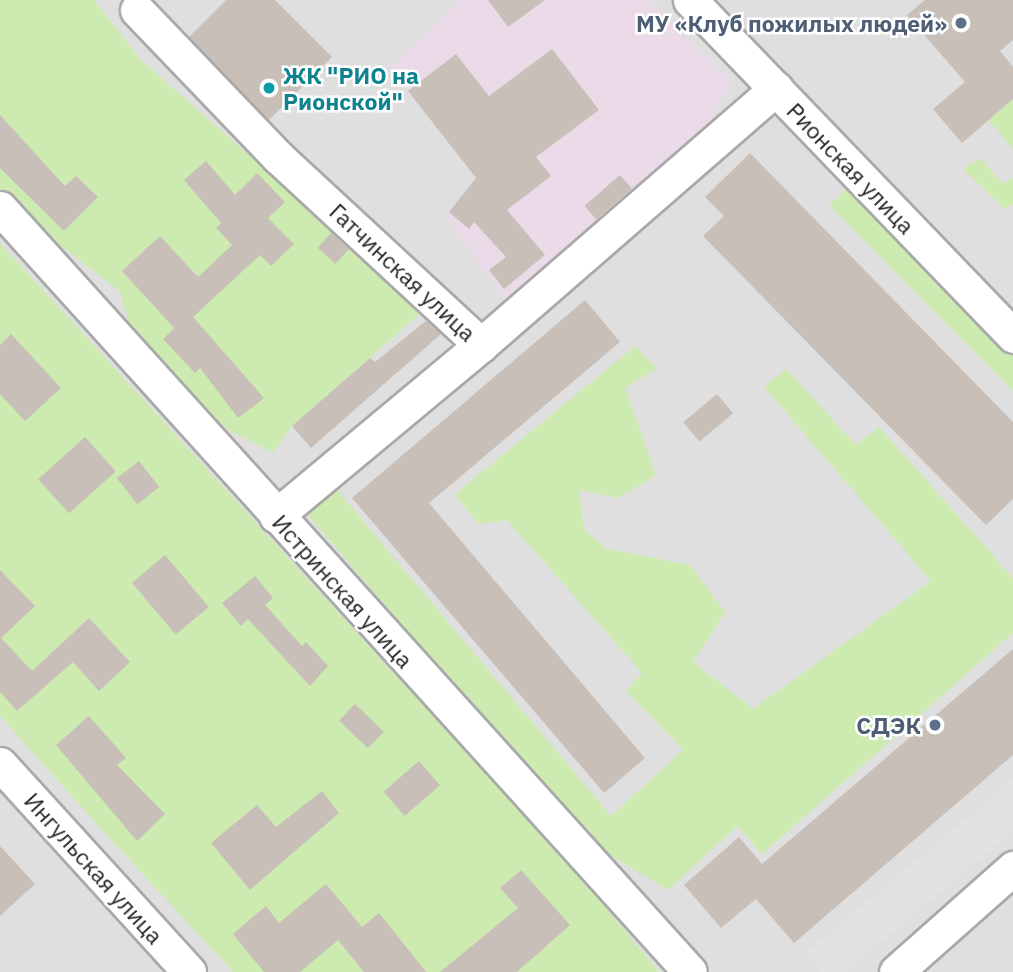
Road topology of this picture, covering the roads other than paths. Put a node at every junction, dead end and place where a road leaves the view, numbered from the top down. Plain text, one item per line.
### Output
1 (690, 0) edge
2 (137, 10) dead end
3 (776, 89) junction
4 (0, 208) edge
5 (1013, 336) edge
6 (481, 345) junction
7 (276, 516) junction
8 (0, 764) edge
9 (1013, 868) edge
10 (189, 972) edge
11 (690, 972) edge
12 (896, 972) edge

1 - 3 street, Рионская улица
2 - 6 street, Гатчинская улица
3 - 5 street, Рионская улица
3 - 6 street
4 - 7 street, Истринская улица
6 - 7 street, Гатчинская улица
7 - 11 street, Истринская улица
8 - 10 street, Ингульская улица
9 - 12 street

